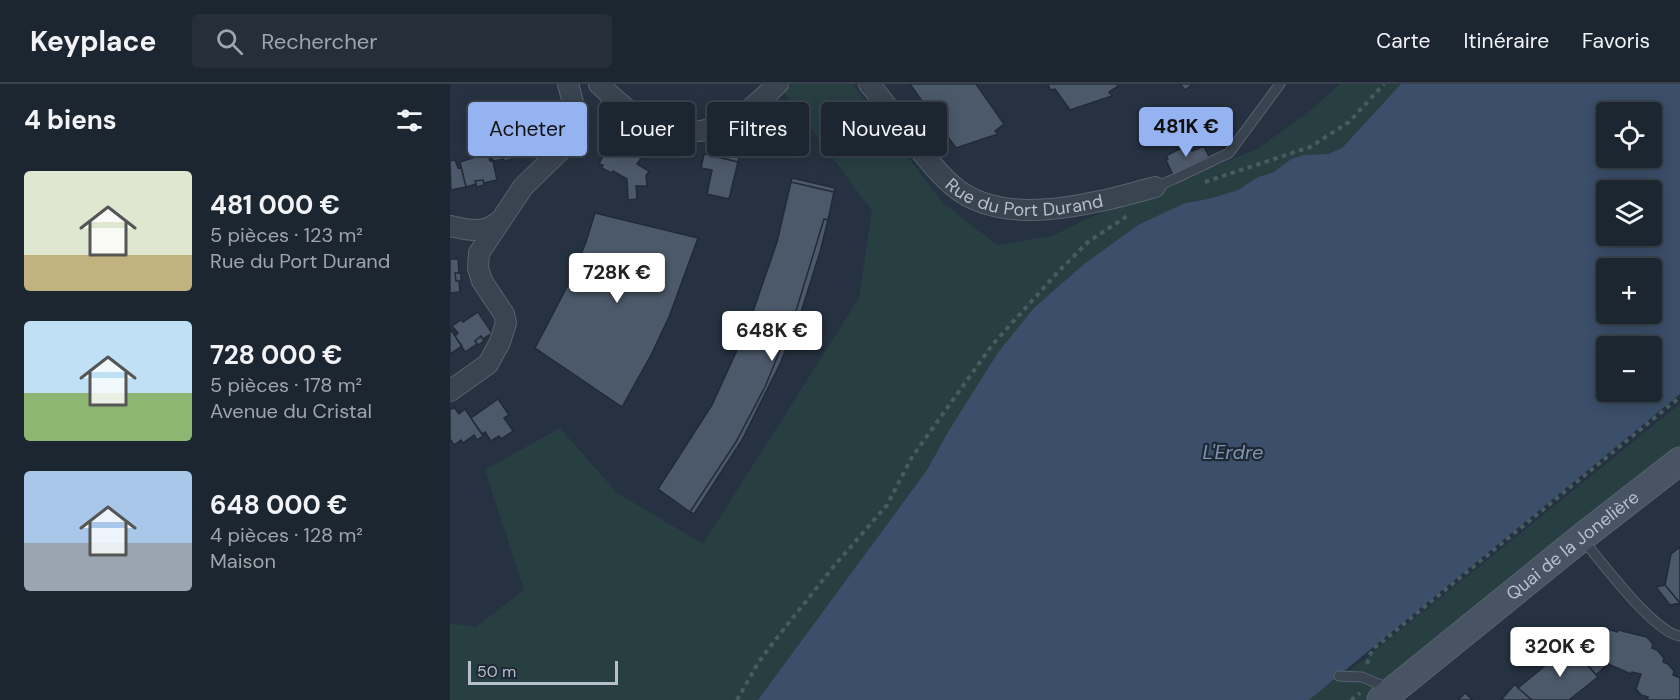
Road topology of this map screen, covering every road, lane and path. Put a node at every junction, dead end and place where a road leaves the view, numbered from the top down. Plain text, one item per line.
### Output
1 (568, 84) edge
2 (599, 84) edge
3 (778, 84) edge
4 (869, 84) edge
5 (1280, 84) edge
6 (1384, 84) edge
7 (1198, 184) dead end
8 (1155, 187) joint
9 (1133, 213) dead end
10 (498, 222) junction
11 (457, 228) edge
12 (479, 253) junction
13 (450, 391) edge
14 (1680, 397) edge
15 (1680, 461) edge
16 (1581, 538) junction
17 (1680, 636) edge
18 (1339, 675) dead end
19 (1362, 677) junction
20 (1387, 695) edge
21 (737, 700) edge

1 - 10 street
2 - 3 street
4 - 8 street, Rue du Port Durand
5 - 8 lane
6 - 7 path
9 - 21 path
10 - 11 street
10 - 12 street
11 - 12 street
12 - 13 street
14 - 19 path
15 - 16 street, Quai de la Jonelière
16 - 17 lane
16 - 20 street, Quai de la Jonelière
18 - 19 lane
19 - 20 lane

